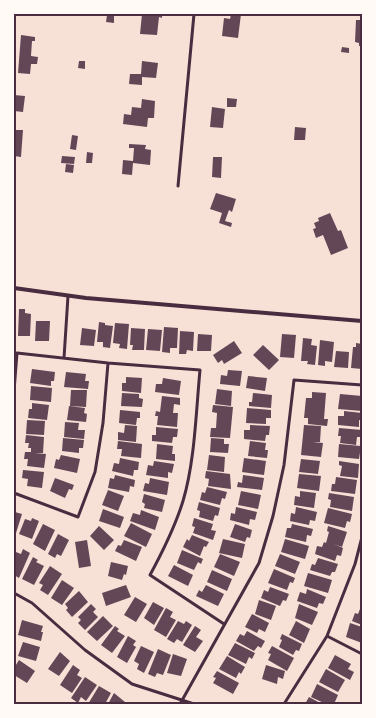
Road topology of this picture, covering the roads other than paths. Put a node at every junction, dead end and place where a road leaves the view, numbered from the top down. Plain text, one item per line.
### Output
1 (194, 14) edge
2 (178, 186) dead end
3 (14, 288) edge
4 (68, 296) junction
5 (362, 321) edge
6 (64, 358) junction
7 (108, 363) junction
8 (362, 385) edge
9 (14, 391) edge
10 (14, 493) edge
11 (362, 537) edge
12 (15, 594) edge
13 (14, 602) edge
14 (224, 624) junction
15 (327, 636) junction
16 (362, 654) edge
17 (181, 703) edge
18 (194, 704) edge
19 (284, 704) edge

1 - 2 street
3 - 4 street
4 - 5 street
4 - 6 street
6 - 7 street
6 - 9 street
7 - 10 street
7 - 14 street
8 - 14 street
11 - 15 street
12 - 13 street
12 - 17 street
14 - 17 street
15 - 16 street
15 - 19 street
17 - 18 street

